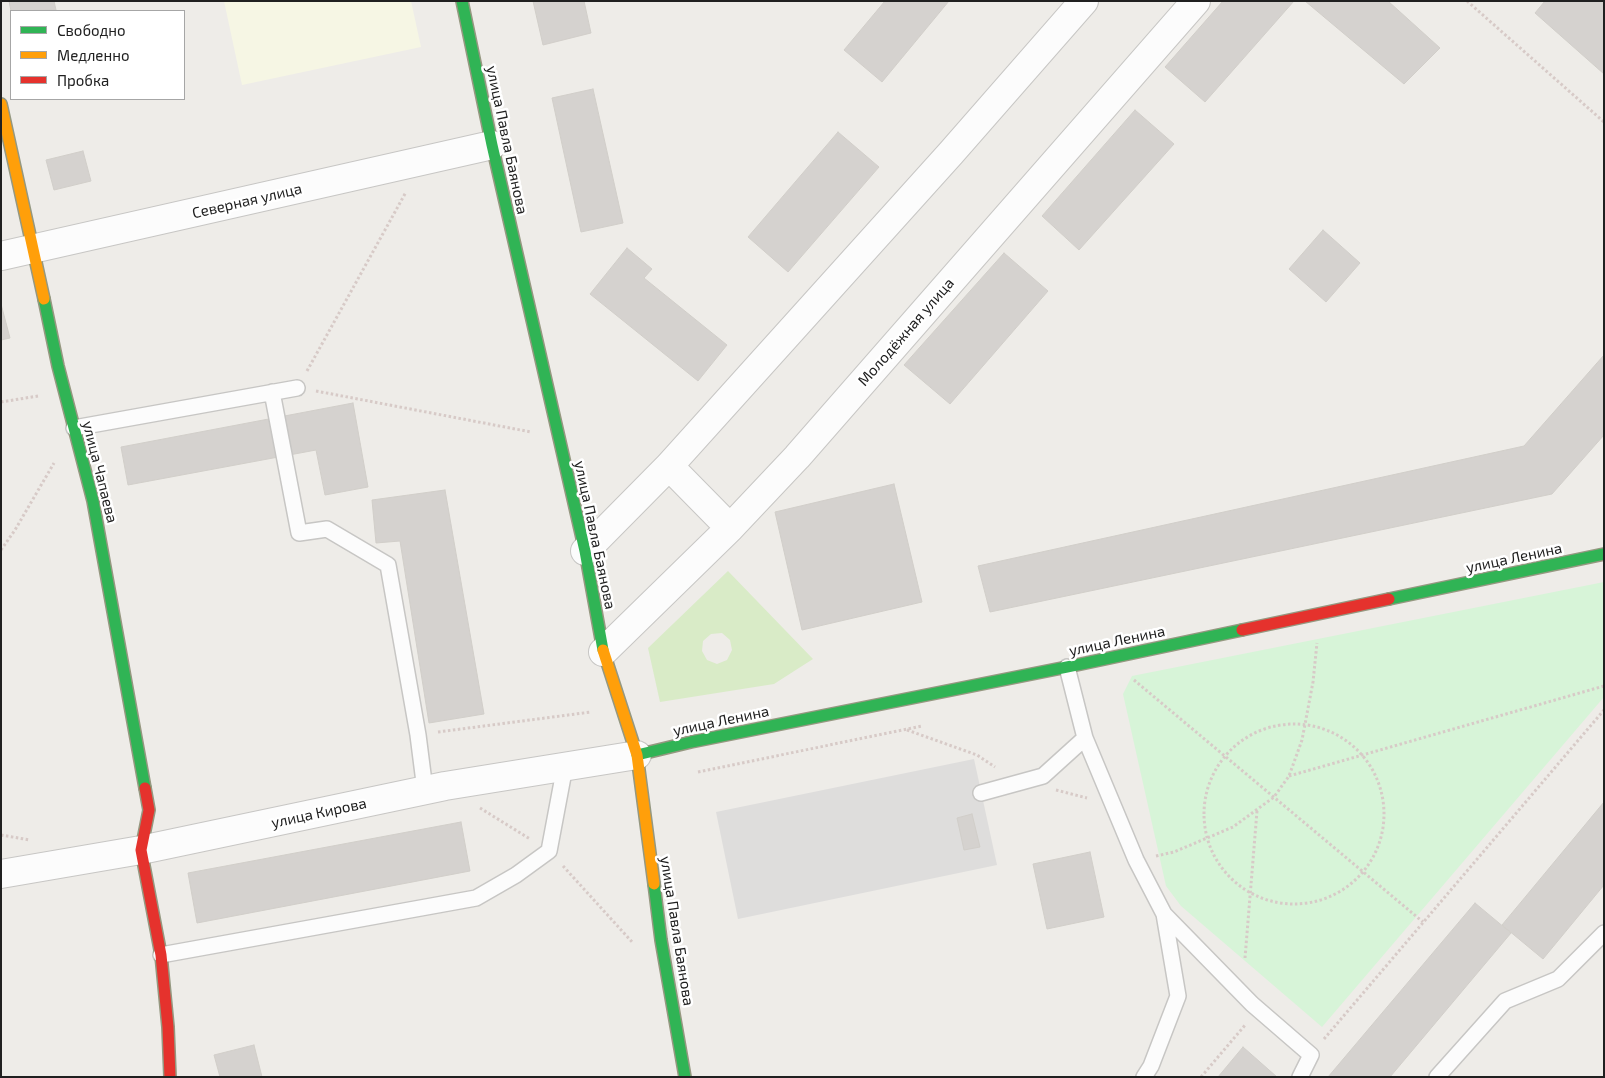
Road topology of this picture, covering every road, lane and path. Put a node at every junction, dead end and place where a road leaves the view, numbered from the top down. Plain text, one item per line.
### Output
1 (462, 1) edge
2 (1084, 1) edge
3 (1196, 1) edge
4 (1467, 1) edge
5 (1, 104) edge
6 (1604, 122) edge
7 (492, 145) junction
8 (423, 161) junction
9 (32, 249) junction
10 (1, 256) edge
11 (297, 388) junction
12 (64, 391) junction
13 (272, 392) junction
14 (1, 402) edge
15 (74, 428) junction
16 (531, 432) dead end
17 (669, 466) junction
18 (730, 528) junction
19 (1, 550) edge
20 (585, 551) junction
21 (1604, 554) edge
22 (1318, 637) dead end
23 (603, 652) junction
24 (1067, 667) junction
25 (1129, 676) dead end
26 (1604, 686) edge
27 (1604, 710) edge
28 (591, 712) dead end
29 (1305, 724) junction
30 (418, 735) junction
31 (1085, 738) junction
32 (1362, 754) junction
33 (637, 755) junction
34 (1224, 755) junction
35 (565, 766) junction
36 (1289, 776) junction
37 (425, 790) junction
38 (982, 793) dead end
39 (1274, 797) junction
40 (1257, 811) junction
41 (1206, 840) junction
42 (142, 850) junction
43 (1136, 860) junction
44 (1364, 872) junction
45 (1, 874) edge
46 (1250, 894) junction
47 (1164, 914) junction
48 (1423, 922) junction
49 (1604, 933) edge
50 (161, 955) junction
51 (1245, 958) dead end
52 (1259, 1010) junction
53 (1311, 1055) junction
54 (170, 1077) edge
55 (685, 1077) edge
56 (1144, 1077) edge
57 (1201, 1077) edge
58 (1300, 1077) edge
59 (1437, 1077) edge

1 - 7 street, улица Павла Баянова
2 - 17 street
3 - 18 street, Молодёжная улица
4 - 6 path
5 - 9 street, улица Чапаева
7 - 8 street, Северная улица
7 - 20 street, улица Павла Баянова
8 - 9 street, Северная улица
8 - 11 path
9 - 10 street, Северная улица
9 - 12 street, улица Чапаева
11 - 13 lane
11 - 16 path
12 - 14 path
12 - 15 street, улица Чапаева
13 - 15 lane
13 - 30 lane
15 - 19 path
15 - 42 street, улица Чапаева
17 - 18 street
17 - 20 street
18 - 23 street, Молодёжная улица
20 - 23 street, улица Павла Баянова
21 - 24 street, улица Ленина
22 - 29 path
23 - 33 street, улица Павла Баянова
24 - 31 lane
24 - 33 street, улица Ленина
25 - 34 path
26 - 32 path
27 - 48 path
28 - 30 path
29 - 32 path
29 - 34 path
29 - 36 path
30 - 37 lane
31 - 38 lane
31 - 43 lane
32 - 36 path
32 - 44 path
33 - 35 street, улица Кирова
33 - 55 street, улица Павла Баянова
34 - 39 path
34 - 41 path
35 - 37 street, улица Кирова
35 - 50 lane
36 - 39 path
37 - 42 street, улица Кирова
39 - 40 path
39 - 44 path
40 - 41 path
40 - 46 path
41 - 43 path
41 - 46 path
42 - 45 street, улица Кирова
42 - 50 street
43 - 47 lane
44 - 46 path
44 - 48 path
46 - 51 path
47 - 52 lane
47 - 56 lane
48 - 53 path
49 - 59 lane
50 - 54 street
52 - 53 lane
52 - 57 path
53 - 58 lane

